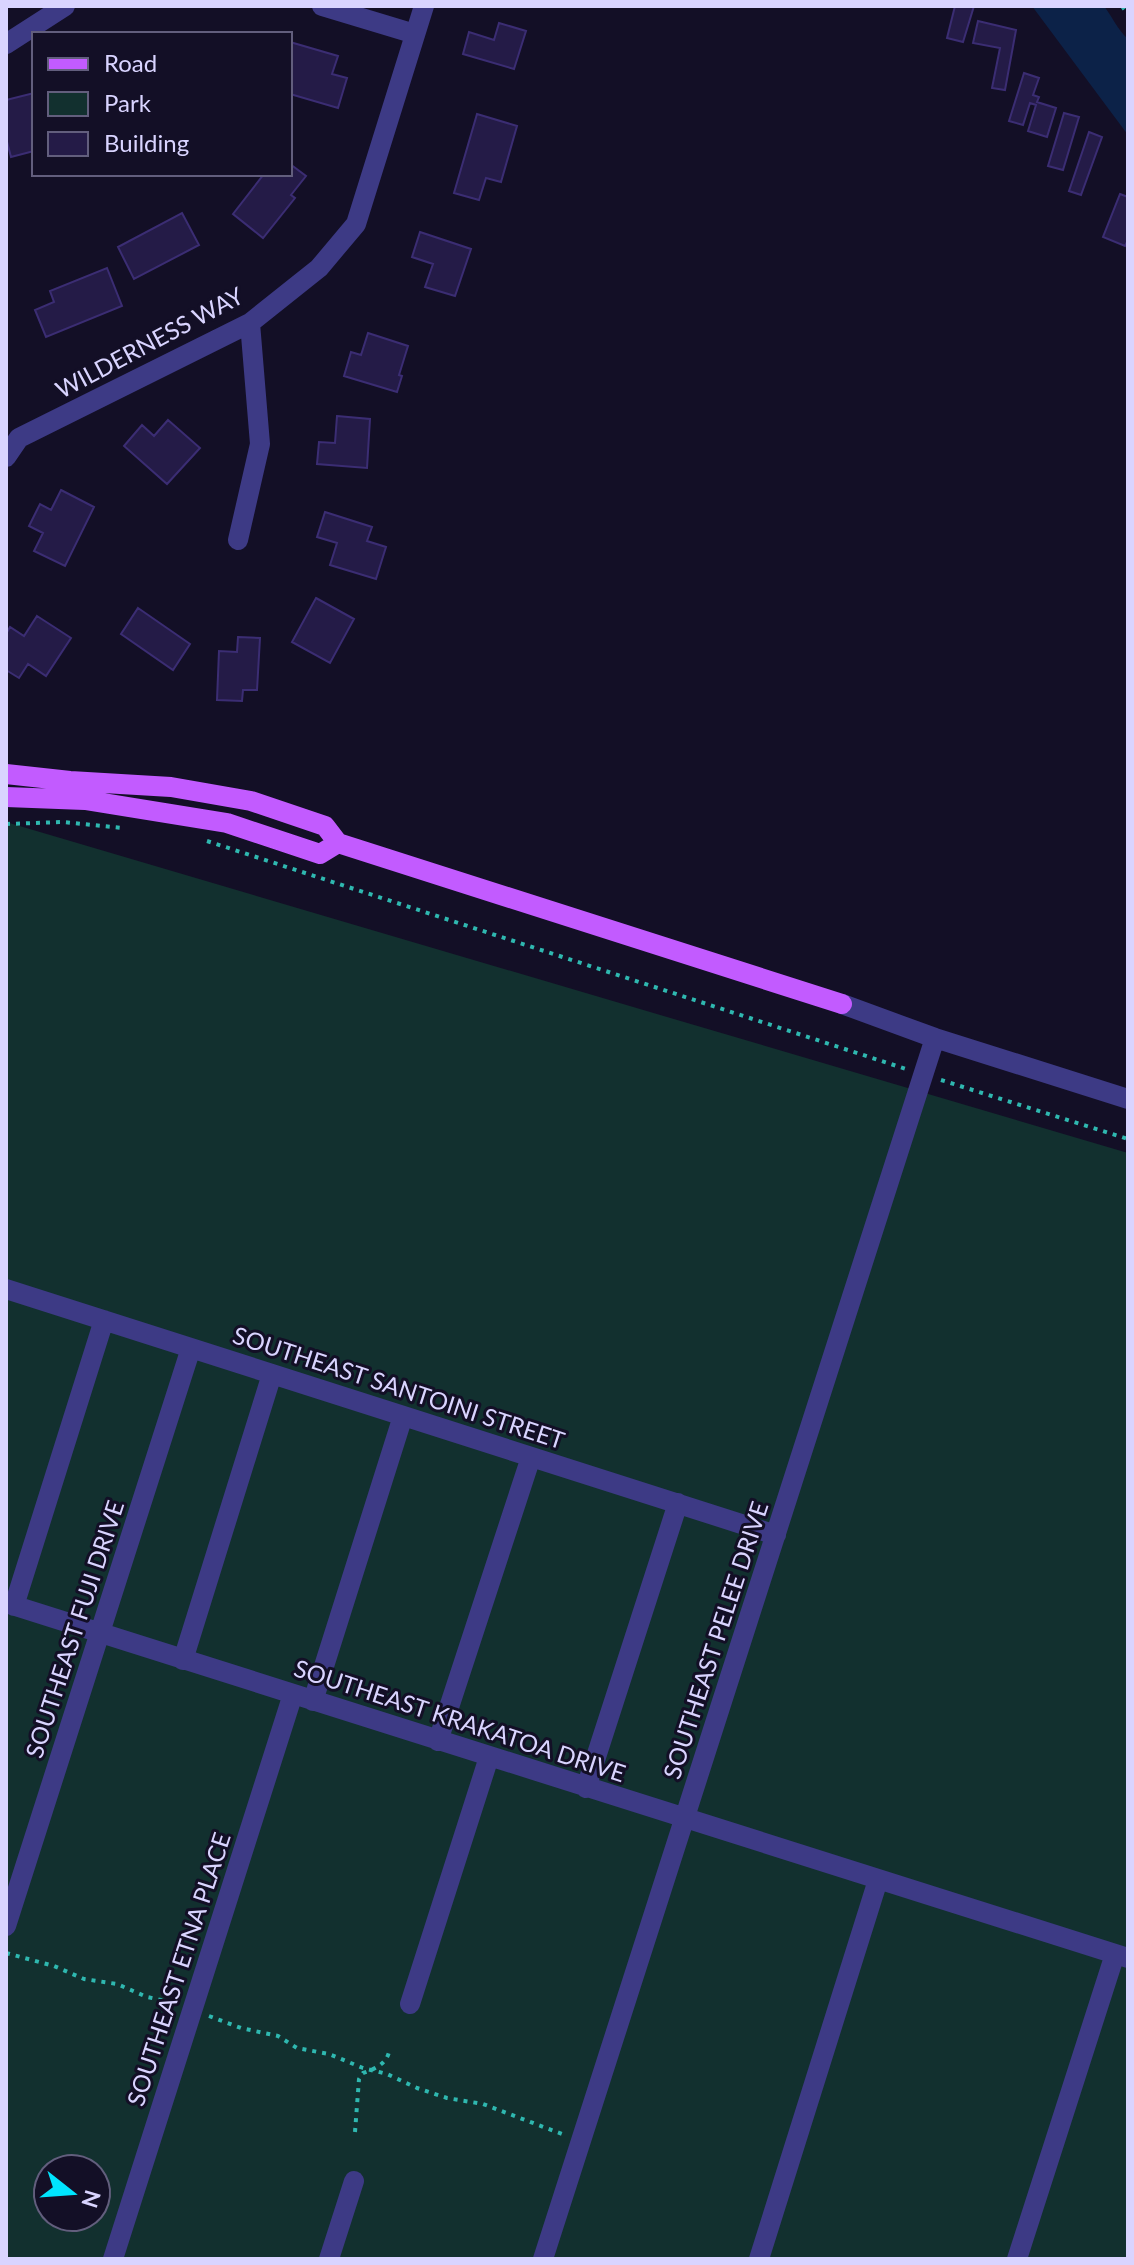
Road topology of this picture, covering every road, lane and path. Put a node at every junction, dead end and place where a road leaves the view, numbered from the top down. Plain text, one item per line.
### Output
1 (65, 6) edge
2 (322, 6) edge
3 (424, 6) edge
4 (1122, 6) edge
5 (1128, 14) edge
6 (415, 34) junction
7 (6, 44) edge
8 (250, 323) junction
9 (6, 457) edge
10 (238, 540) dead end
11 (6, 774) edge
12 (6, 797) edge
13 (6, 824) edge
14 (135, 829) dead end
15 (201, 839) dead end
16 (338, 843) junction
17 (842, 1004) joint
18 (935, 1038) junction
19 (922, 1075) junction
20 (1128, 1099) edge
21 (1128, 1139) edge
22 (6, 1289) edge
23 (104, 1320) junction
24 (191, 1348) junction
25 (272, 1374) junction
26 (403, 1416) junction
27 (531, 1457) junction
28 (678, 1503) junction
29 (776, 1535) junction
30 (10, 1605) edge
31 (100, 1633) junction
32 (183, 1660) junction
33 (303, 1698) junction
34 (438, 1741) junction
35 (489, 1757) junction
36 (586, 1788) junction
37 (685, 1819) junction
38 (878, 1880) junction
39 (6, 1926) edge
40 (6, 1953) edge
41 (1122, 1956) edge
42 (410, 2004) dead end
43 (192, 2010) junction
44 (389, 2052) dead end
45 (372, 2070) junction
46 (355, 2132) dead end
47 (581, 2140) junction
48 (354, 2181) dead end
49 (113, 2259) edge
50 (329, 2259) edge
51 (543, 2259) edge
52 (759, 2259) edge
53 (1017, 2259) edge

1 - 7 street
2 - 6 street
3 - 6 street, WILDERNESS WAY
4 - 5 path
6 - 8 street, WILDERNESS WAY
8 - 9 street, WILDERNESS WAY
8 - 10 street
11 - 16 main road
12 - 16 main road
13 - 14 path
15 - 19 path
16 - 17 main road
17 - 18 street
18 - 19 street, SOUTHEAST PELEE DRIVE
18 - 20 street
19 - 21 path
19 - 29 street, SOUTHEAST PELEE DRIVE
22 - 23 street, SOUTHEAST SANTOINI STREET
23 - 24 street, SOUTHEAST SANTOINI STREET
23 - 30 street
24 - 25 street, SOUTHEAST SANTOINI STREET
24 - 31 street, SOUTHEAST FUJI DRIVE
25 - 26 street, SOUTHEAST SANTOINI STREET
25 - 32 street
26 - 27 street, SOUTHEAST SANTOINI STREET
26 - 33 street, SOUTHEAST ETNA PLACE
27 - 28 street, SOUTHEAST SANTOINI STREET
27 - 34 street
28 - 29 street, SOUTHEAST SANTOINI STREET
28 - 36 street
29 - 37 street, SOUTHEAST PELEE DRIVE
30 - 31 street, SOUTHEAST KRAKATOA DRIVE
31 - 32 street, SOUTHEAST KRAKATOA DRIVE
31 - 39 street, SOUTHEAST FUJI DRIVE
32 - 33 street, SOUTHEAST KRAKATOA DRIVE
33 - 34 street, SOUTHEAST KRAKATOA DRIVE
33 - 43 street, SOUTHEAST ETNA PLACE
34 - 35 street, SOUTHEAST KRAKATOA DRIVE
35 - 36 street, SOUTHEAST KRAKATOA DRIVE
35 - 42 street
36 - 37 street, SOUTHEAST KRAKATOA DRIVE
37 - 38 street, SOUTHEAST KRAKATOA DRIVE
37 - 47 street, SOUTHEAST PELEE DRIVE
38 - 41 street, SOUTHEAST KRAKATOA DRIVE
38 - 52 street
40 - 43 path
41 - 53 street
43 - 45 path
43 - 49 street, SOUTHEAST ETNA PLACE
44 - 45 path
45 - 46 path
45 - 47 path
47 - 51 street, SOUTHEAST PELEE DRIVE
48 - 50 street

